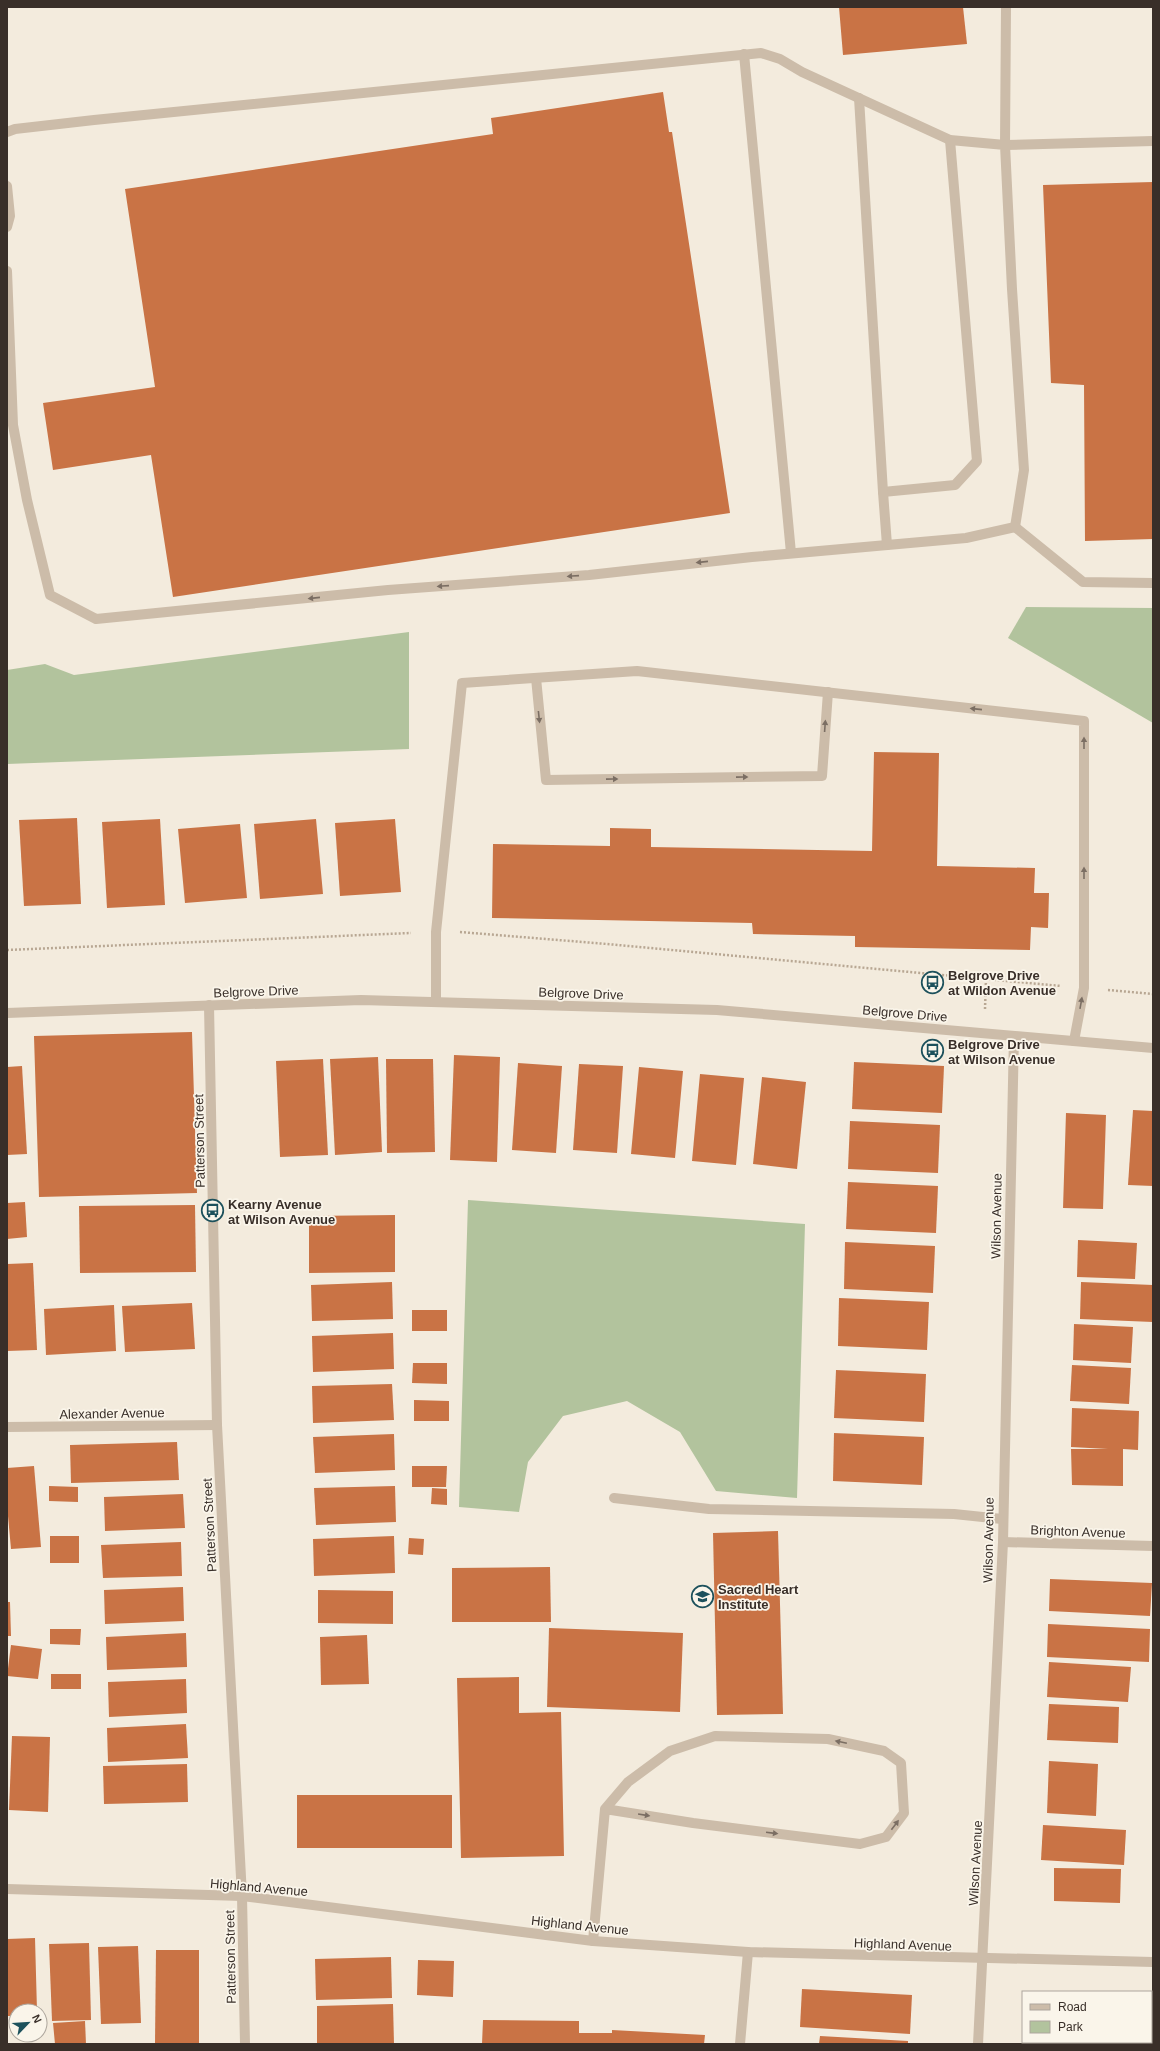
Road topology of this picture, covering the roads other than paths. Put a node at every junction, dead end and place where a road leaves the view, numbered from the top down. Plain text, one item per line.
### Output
1 (1006, 7) edge
2 (744, 54) junction
3 (859, 98) junction
4 (7, 132) edge
5 (950, 140) junction
6 (1153, 141) edge
7 (1005, 145) junction
8 (7, 186) edge
9 (7, 227) edge
10 (7, 272) edge
11 (883, 492) junction
12 (1015, 527) junction
13 (887, 544) junction
14 (791, 553) junction
15 (1153, 583) edge
16 (536, 678) junction
17 (828, 692) junction
18 (436, 1002) junction
19 (209, 1005) junction
20 (7, 1013) edge
21 (1014, 1036) junction
22 (1074, 1041) junction
23 (1153, 1048) edge
24 (217, 1425) junction
25 (7, 1427) edge
26 (614, 1498) dead end
27 (1002, 1519) junction
28 (1003, 1542) junction
29 (1153, 1546) edge
30 (605, 1809) junction
31 (7, 1889) edge
32 (242, 1896) junction
33 (593, 1941) junction
34 (748, 1952) junction
35 (984, 1959) junction
36 (1153, 1962) edge
37 (245, 2044) edge
38 (740, 2044) edge
39 (978, 2044) edge

1 - 7 street
2 - 3 street
2 - 4 street
2 - 14 street
3 - 5 street
3 - 11 street
5 - 7 street
5 - 11 street
6 - 7 street
7 - 12 street
8 - 9 street
14 -> 10 street
11 - 13 street
12 - 13 street
12 - 15 street
13 - 14 street
16 - 17 street
16 -> 17 street
16 - 18 street
22 -> 17 street
18 - 19 street, Belgrove Drive
18 - 21 street, Belgrove Drive
19 - 20 street, Belgrove Drive
19 - 24 street, Patterson Street
21 - 22 street, Belgrove Drive
21 - 27 street, Wilson Avenue
22 - 23 street, Belgrove Drive
24 - 25 street, Alexander Avenue
24 - 32 street, Patterson Street
26 - 27 street
27 - 28 street, Wilson Avenue
28 - 29 street, Brighton Avenue
28 - 35 street, Wilson Avenue
30 -> 30 street
30 - 33 street
31 - 32 street, Highland Avenue
32 - 33 street, Highland Avenue
32 - 37 street, Patterson Street
33 - 34 street, Highland Avenue
34 - 35 street, Highland Avenue
34 - 38 street
35 - 36 street, Highland Avenue
35 - 39 street, Wilson Avenue

